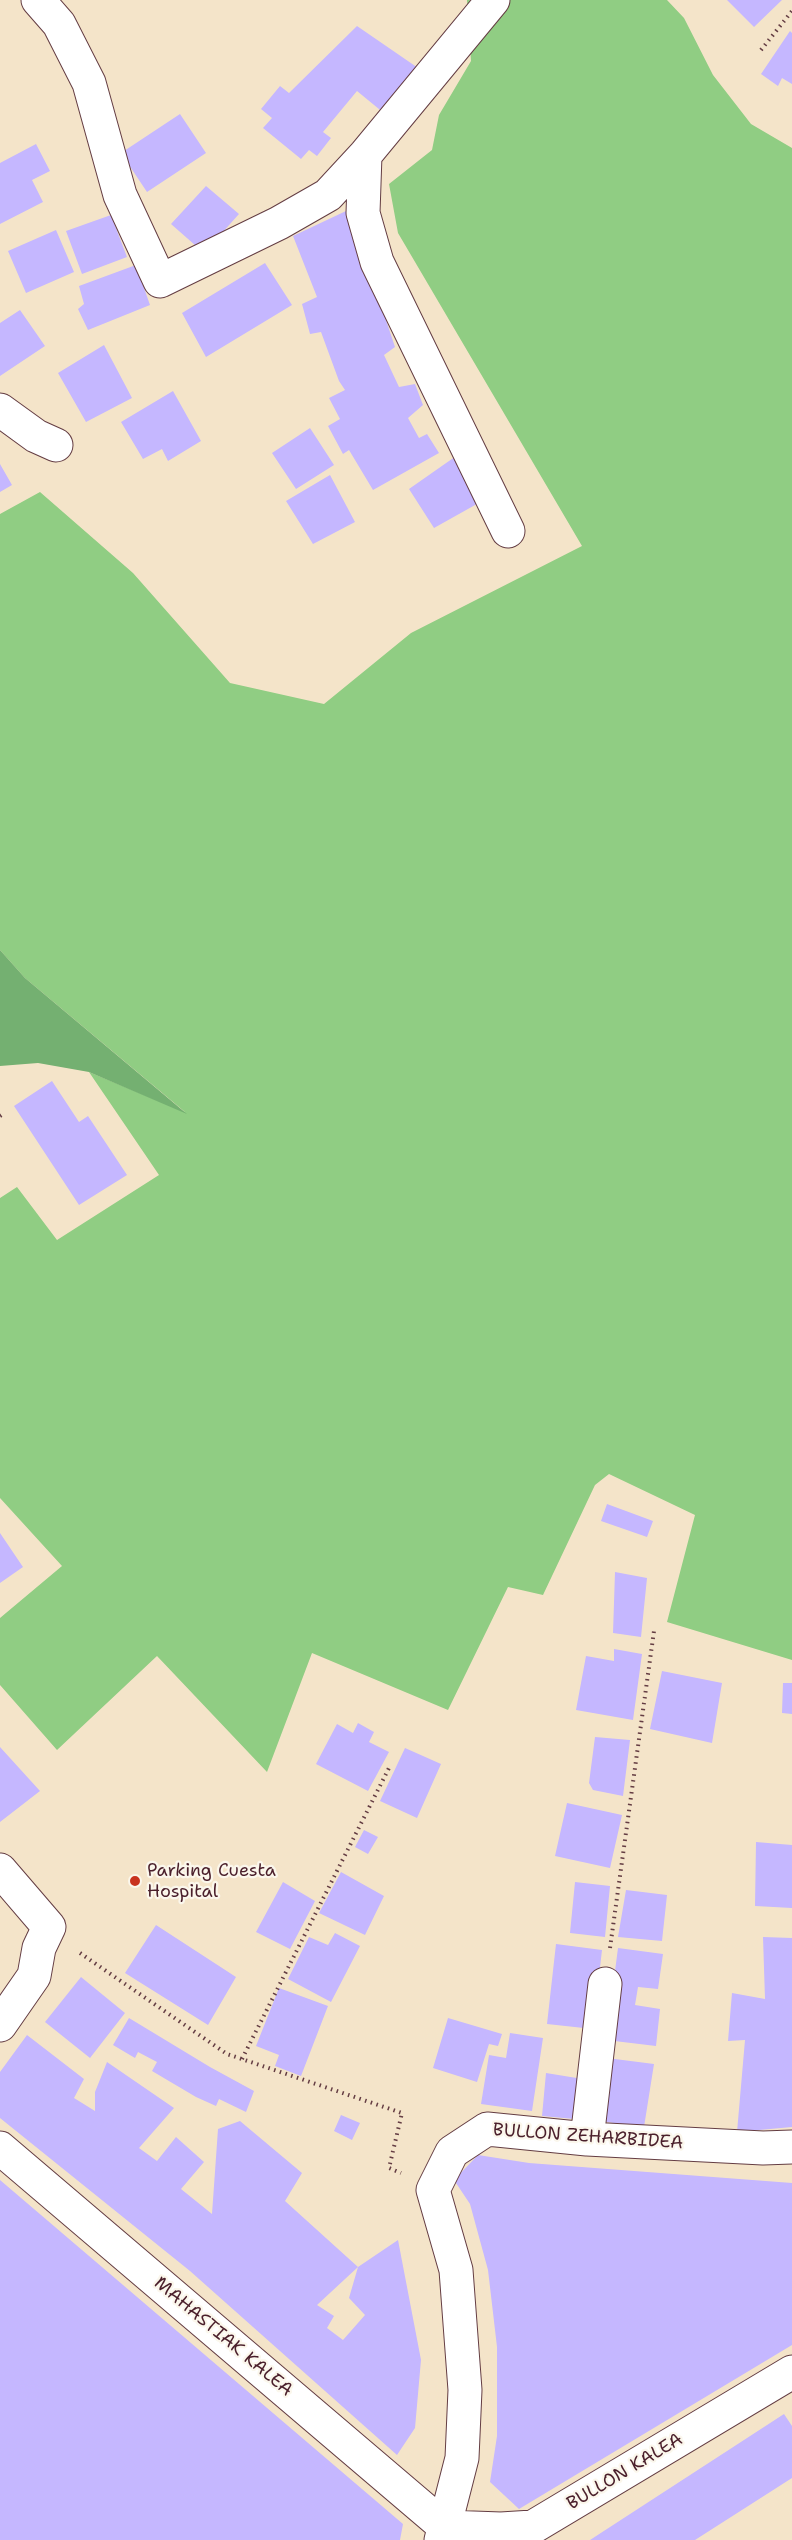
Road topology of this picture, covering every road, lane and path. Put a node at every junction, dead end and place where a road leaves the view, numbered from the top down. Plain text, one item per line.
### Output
1 (38, 0) edge
2 (493, 0) edge
3 (792, 11) edge
4 (761, 50) dead end
5 (365, 155) junction
6 (0, 410) edge
7 (56, 445) dead end
8 (508, 531) dead end
9 (654, 1631) dead end
10 (390, 1766) dead end
11 (0, 1870) edge
12 (49, 1927) junction
13 (605, 1984) joint
14 (0, 2025) edge
15 (242, 2059) junction
16 (587, 2139) junction
17 (792, 2147) edge
18 (0, 2148) edge
19 (389, 2168) dead end
20 (792, 2372) edge
21 (443, 2533) edge

1 - 5 street
2 - 5 street
3 - 4 path
5 - 8 street
6 - 7 street
9 - 13 path
10 - 15 path
11 - 12 street
12 - 14 street
12 - 15 path
13 - 16 street
15 - 19 path
16 - 17 street, BULLON ZEHARBIDEA
16 - 21 street, BULLON ZEHARBIDEA
18 - 21 street, MAHASTIAK KALEA
20 - 21 street, BULLON KALEA

